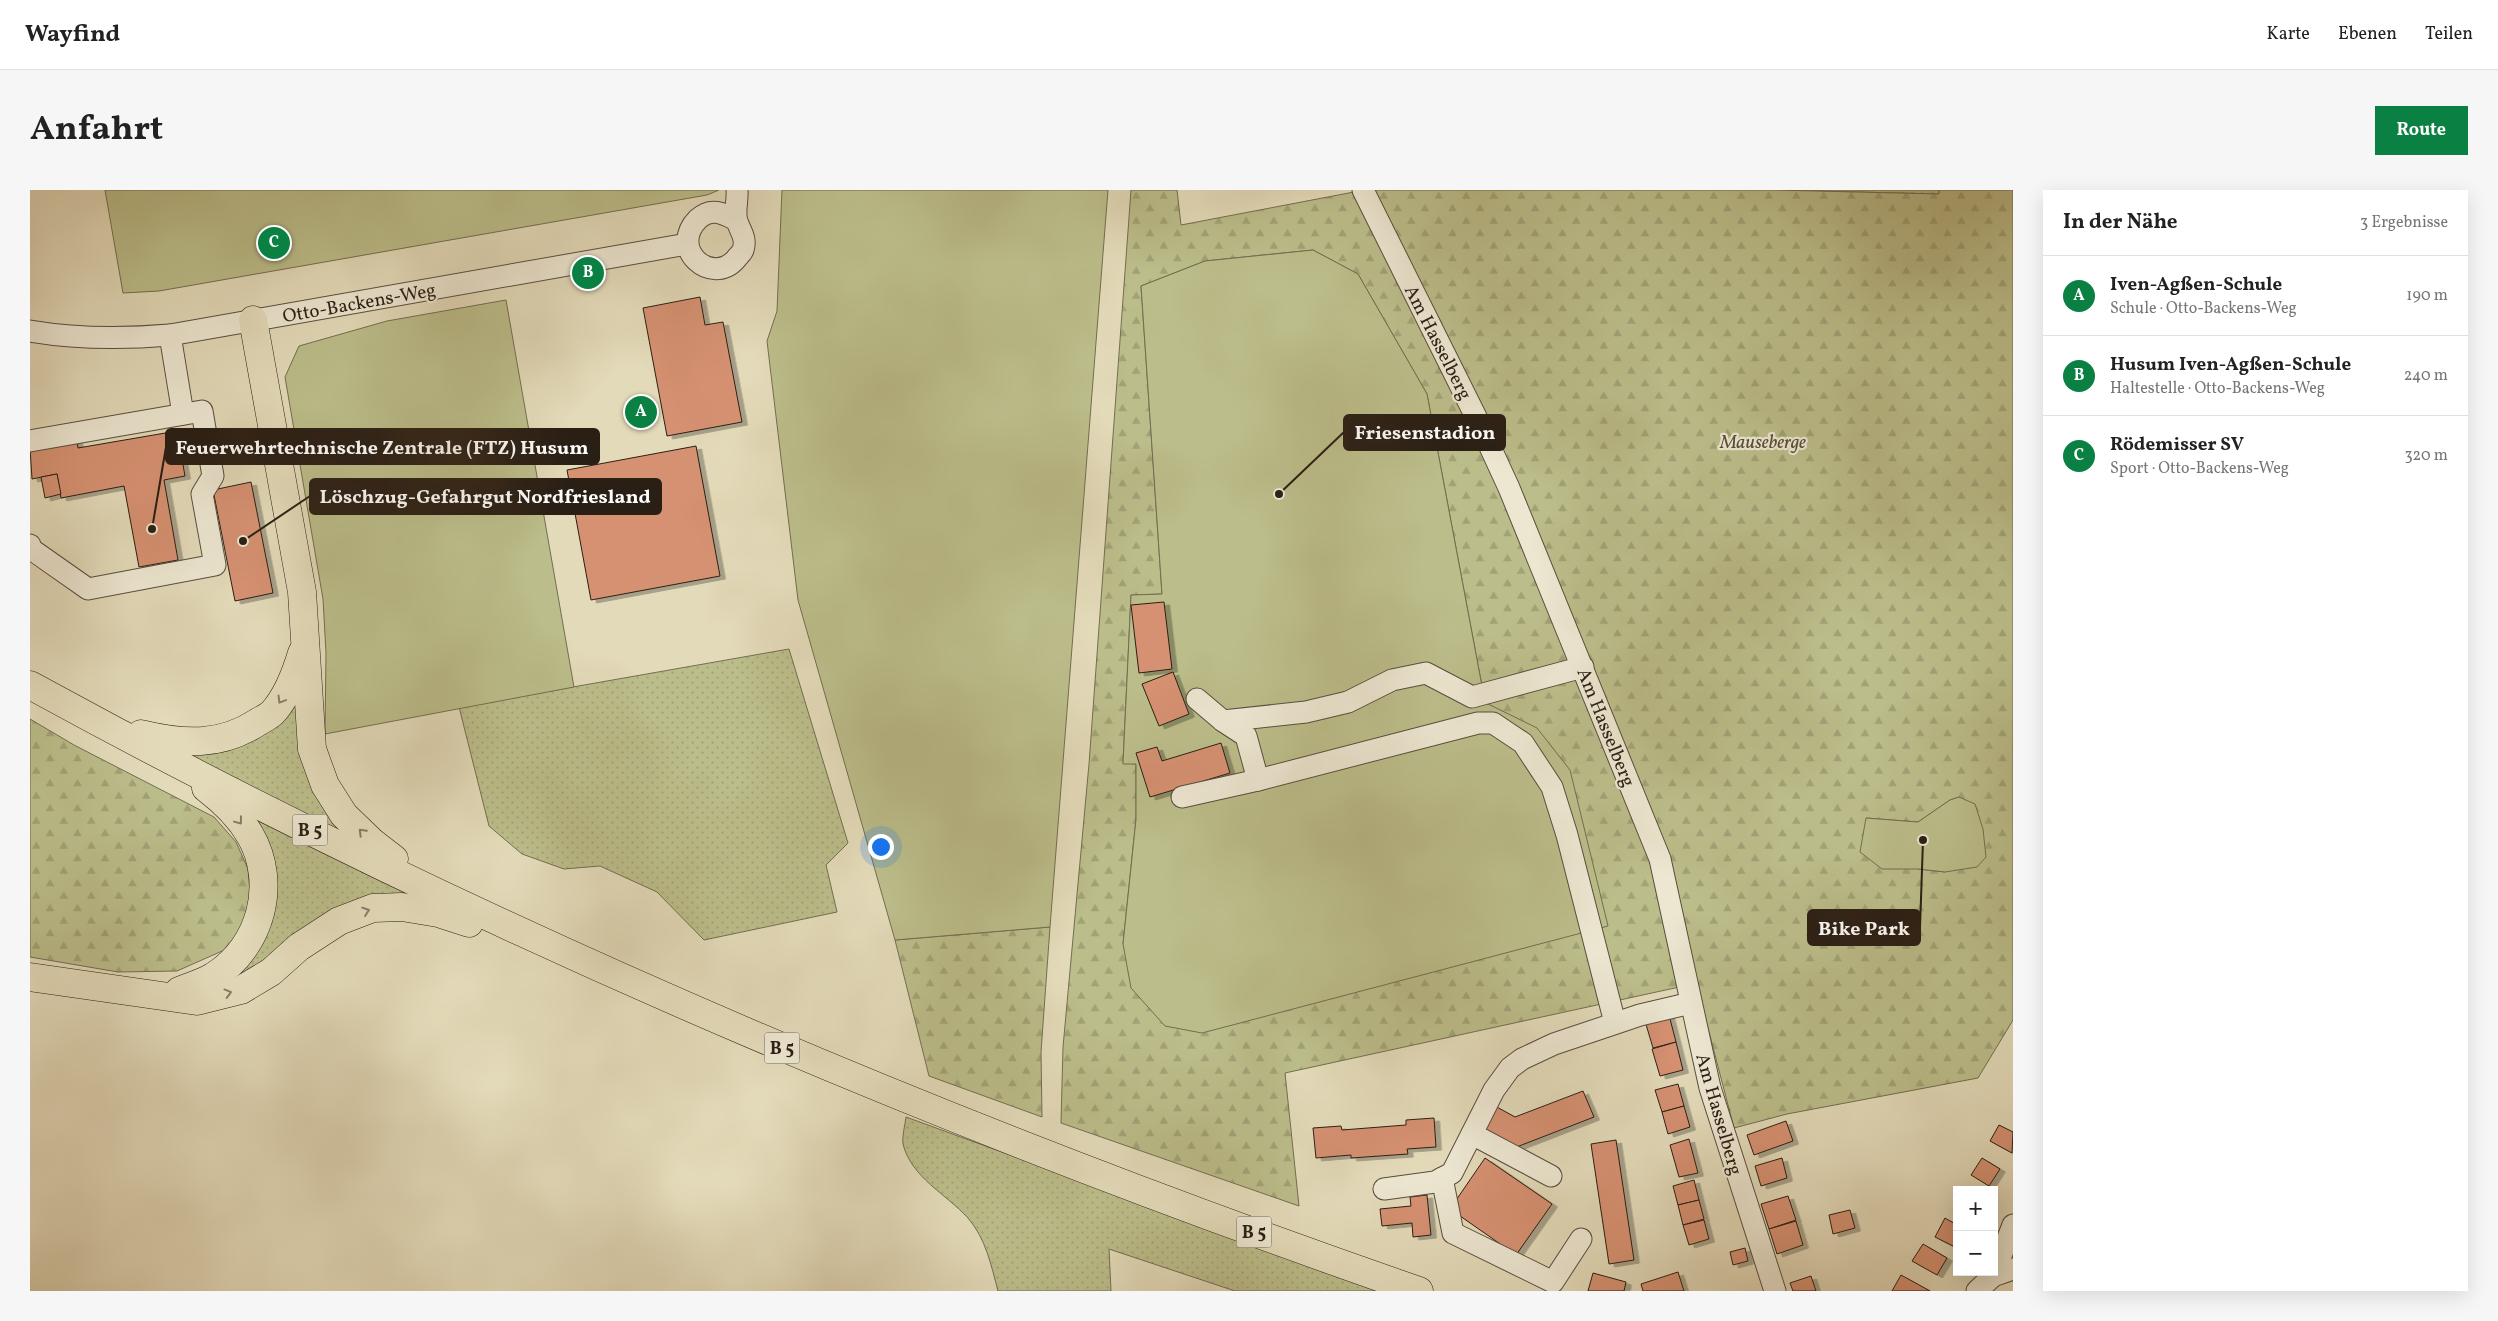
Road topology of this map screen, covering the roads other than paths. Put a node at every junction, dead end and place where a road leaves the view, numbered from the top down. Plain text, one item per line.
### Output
1 (738, 190) edge
2 (1363, 190) edge
3 (736, 220) junction
4 (687, 244) junction
5 (253, 320) junction
6 (30, 331) edge
7 (170, 335) junction
8 (183, 414) junction
9 (30, 442) edge
10 (30, 545) edge
11 (306, 640) junction
12 (1583, 667) junction
13 (30, 685) edge
14 (1472, 697) junction
15 (1196, 699) dead end
16 (1223, 721) junction
17 (1478, 722) junction
18 (104, 725) junction
19 (178, 765) junction
20 (1258, 780) junction
21 (1182, 797) dead end
22 (442, 895) junction
23 (571, 957) junction
24 (30, 977) edge
25 (163, 998) junction
26 (1691, 1003) junction
27 (1616, 1024) junction
28 (1472, 1134) junction
29 (1551, 1176) dead end
30 (1442, 1178) junction
31 (1384, 1189) dead end
32 (2013, 1226) edge
33 (1581, 1239) dead end
34 (2003, 1273) edge
35 (1420, 1291) edge
36 (1775, 1291) edge
37 (1977, 1291) edge

1 - 3 street
2 - 12 street, Am Hasselberg
3 - 4 street
3 - 4 street
4 - 5 street, Otto-Backens-Weg
5 - 7 street, Otto-Backens-Weg
5 - 11 highway
6 - 7 street, Otto-Backens-Weg
7 - 8 street
8 - 9 street
8 - 10 street
11 -> 18 highway
22 -> 11 highway
12 - 14 street
12 - 26 street, Am Hasselberg
13 - 18 highway, B 5
14 - 16 street
14 - 17 street
15 - 16 street
16 - 20 street
17 - 20 street
17 - 27 street
18 - 19 highway, B 5
19 - 22 highway, B 5
19 -> 25 highway
20 - 21 street
22 - 23 highway, B 5
25 -> 23 highway
23 - 35 highway, B 5
24 - 25 highway
26 - 27 street
26 - 36 street, Am Hasselberg
27 - 28 street
28 - 29 street
28 - 30 street
30 - 31 street
30 - 33 street
32 - 34 street
34 - 37 street

